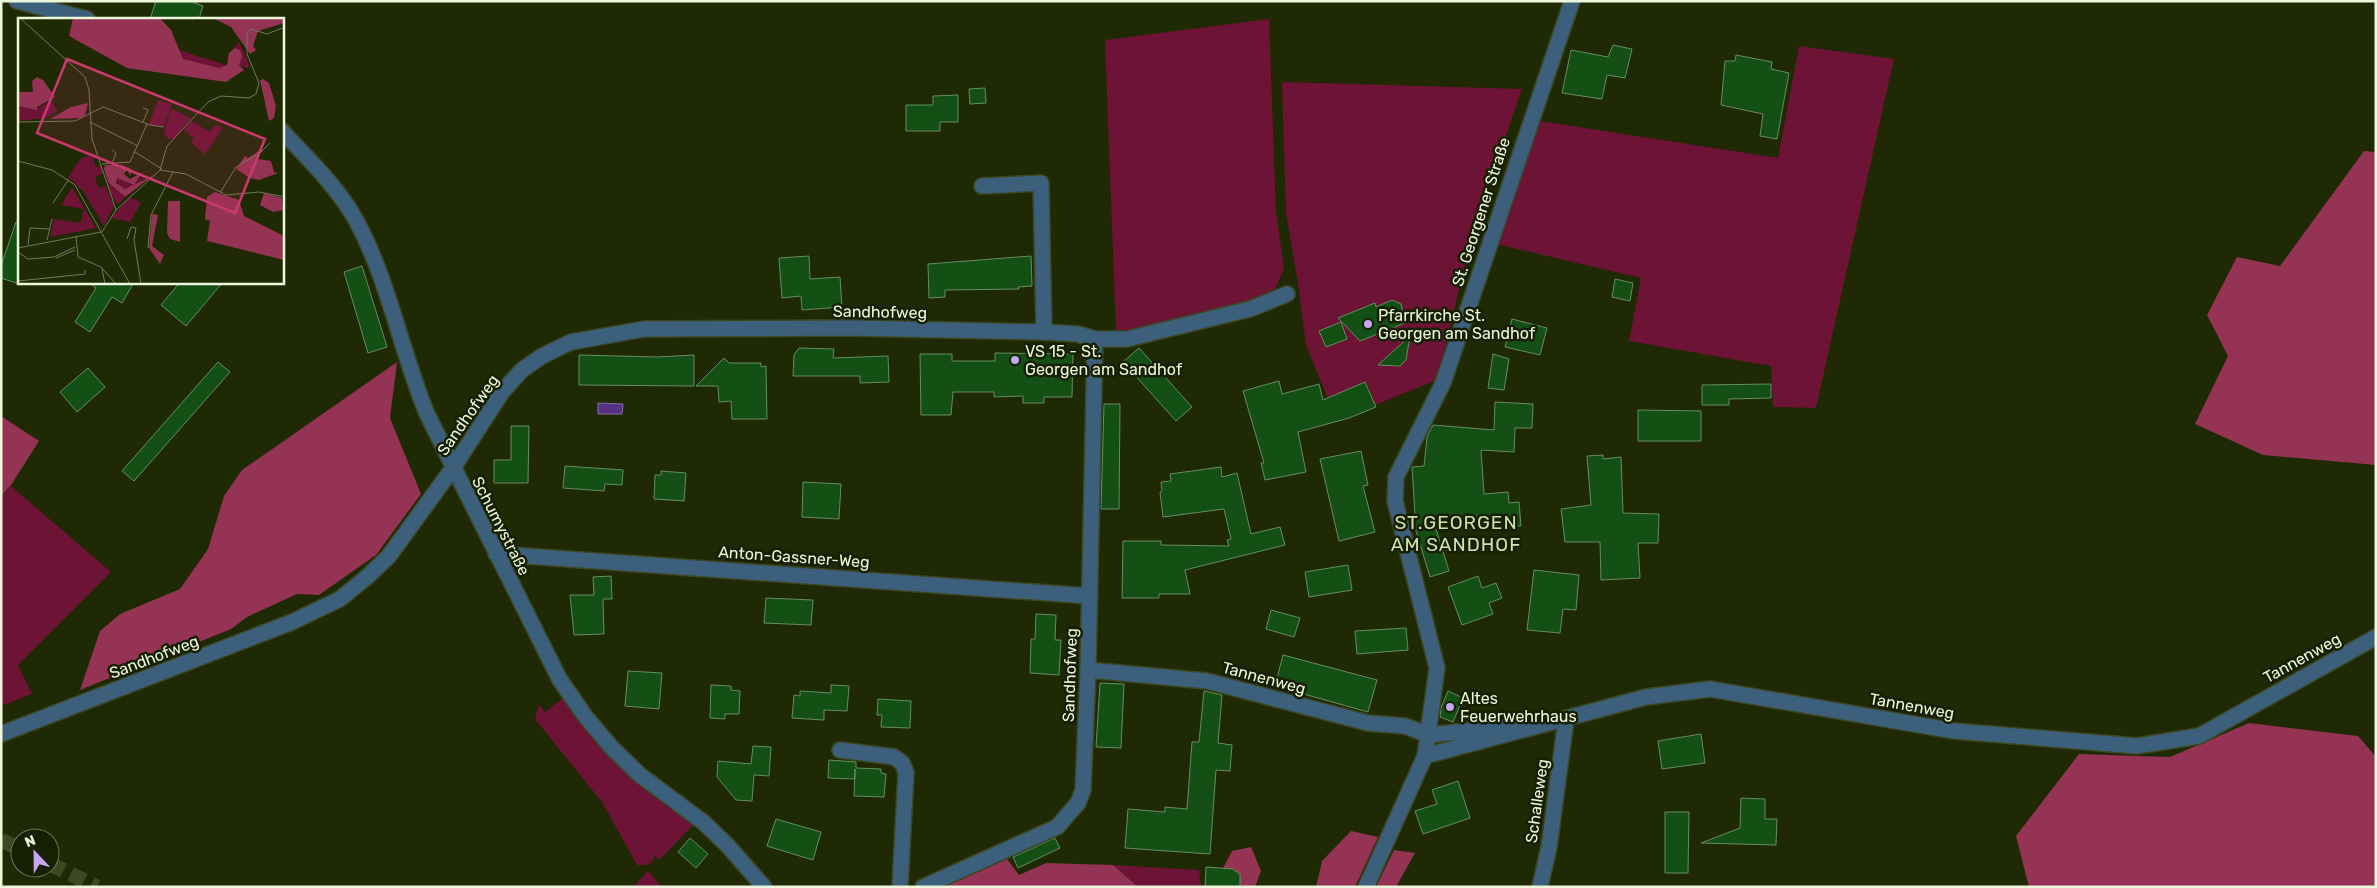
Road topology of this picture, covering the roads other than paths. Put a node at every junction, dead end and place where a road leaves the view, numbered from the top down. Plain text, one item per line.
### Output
1 (17, 1) edge
2 (1572, 1) edge
3 (83, 18) edge
4 (284, 133) edge
5 (982, 186) dead end
6 (1287, 294) dead end
7 (1044, 332) junction
8 (1095, 339) junction
9 (453, 468) junction
10 (496, 554) junction
11 (1090, 596) junction
12 (2376, 637) edge
13 (1088, 670) junction
14 (1566, 720) junction
15 (1, 734) edge
16 (1429, 735) junction
17 (840, 750) dead end
18 (1425, 756) junction
19 (764, 887) edge
20 (900, 887) edge
21 (923, 887) edge
22 (1366, 887) edge
23 (1540, 887) edge

1 - 3 street
2 - 16 street, St. Georgener Straße
4 - 9 street, Schumystraße
5 - 7 street
6 - 8 street, Sandhofweg
7 - 8 street, Sandhofweg
7 - 9 street, Sandhofweg
8 - 11 street, Sandhofweg
9 - 10 street, Schumystraße
9 - 15 street, Sandhofweg
10 - 11 street, Anton-Gassner-Weg
10 - 19 street, Schumystraße
11 - 13 street, Sandhofweg
12 - 14 street, Tannenweg
13 - 16 street, Tannenweg
13 - 21 street, Sandhofweg
14 - 16 street
14 - 18 street, Tannenweg
14 - 23 street, Schalleweg
16 - 18 street, St. Georgener Straße
17 - 20 street
18 - 22 street, St. Georgener Straße

